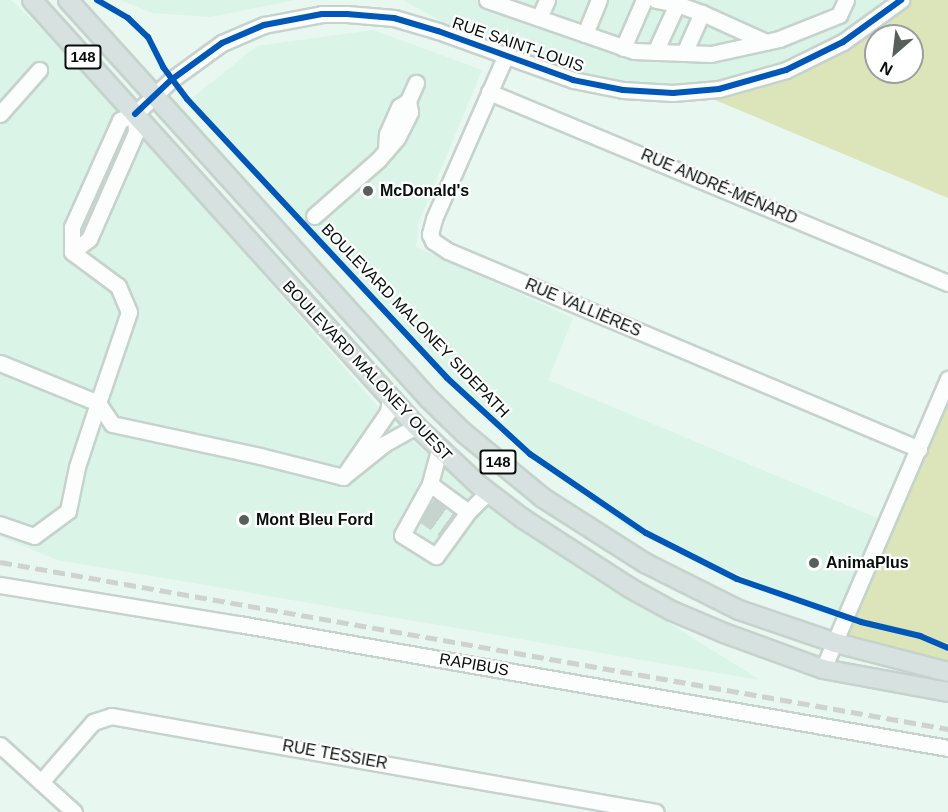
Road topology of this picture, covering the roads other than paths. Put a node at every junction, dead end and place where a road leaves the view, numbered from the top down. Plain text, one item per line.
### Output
1 (32, 0) edge
2 (68, 0) edge
3 (487, 0) edge
4 (547, 0) edge
5 (599, 0) edge
6 (644, 0) edge
7 (656, 0) edge
8 (846, 0) edge
9 (901, 0) edge
10 (677, 4) junction
11 (702, 13) junction
12 (539, 18) junction
13 (585, 34) junction
14 (766, 42) junction
15 (623, 48) junction
16 (655, 52) junction
17 (684, 53) junction
18 (505, 57) junction
19 (39, 70) dead end
20 (416, 83) dead end
21 (489, 92) junction
22 (155, 95) junction
23 (0, 114) edge
24 (135, 114) junction
25 (315, 216) dead end
26 (948, 283) edge
27 (0, 363) edge
28 (948, 379) edge
29 (390, 398) junction
30 (98, 403) junction
31 (416, 426) junction
32 (919, 449) junction
33 (439, 450) junction
34 (343, 477) junction
35 (430, 484) junction
36 (488, 492) junction
37 (0, 524) edge
38 (455, 524) junction
39 (0, 585) edge
40 (836, 643) junction
41 (823, 669) junction
42 (948, 672) edge
43 (948, 692) edge
44 (0, 745) edge
45 (948, 748) edge
46 (41, 782) junction
47 (74, 812) edge
48 (656, 812) edge

1 - 24 main road, BOULEVARD MALONEY OUEST / 148
2 - 22 main road, BOULEVARD MALONEY OUEST / 148
3 - 12 street
4 - 12 street
5 - 13 street
6 - 15 street
7 - 10 street
8 - 14 street
9 - 18 street, RUE SAINT-LOUIS
10 - 11 street
10 - 16 street
11 - 14 street
11 - 17 street
12 - 13 street
13 - 15 street
14 - 17 street
15 - 16 street
16 - 17 street
18 - 21 street, RUE VALLIÈRES
18 - 22 street, RUE SAINT-LOUIS
19 - 23 street
20 - 25 street
21 - 26 street, RUE ANDRÉ-MÉNARD
21 - 32 street, RUE VALLIÈRES
22 - 24 street, RUE SAINT-LOUIS
22 - 40 main road, BOULEVARD MALONEY OUEST / 148
24 - 29 main road, BOULEVARD MALONEY OUEST / 148
24 - 30 street
27 - 30 street
28 - 32 street
29 - 31 main road, BOULEVARD MALONEY OUEST / 148
29 - 34 street
30 - 34 street
30 - 37 street
31 - 33 main road, BOULEVARD MALONEY OUEST / 148
31 - 34 street
32 - 40 street
33 - 35 street
33 - 36 main road, BOULEVARD MALONEY OUEST / 148
35 - 38 street
35 - 38 street
36 - 38 street
36 - 41 main road, BOULEVARD MALONEY OUEST / 148
39 - 45 street, RAPIBUS
40 - 41 street
40 - 42 main road, BOULEVARD MALONEY OUEST / 148
41 - 43 main road, BOULEVARD MALONEY OUEST / 148
44 - 46 street
46 - 47 street
46 - 48 street, RUE TESSIER

